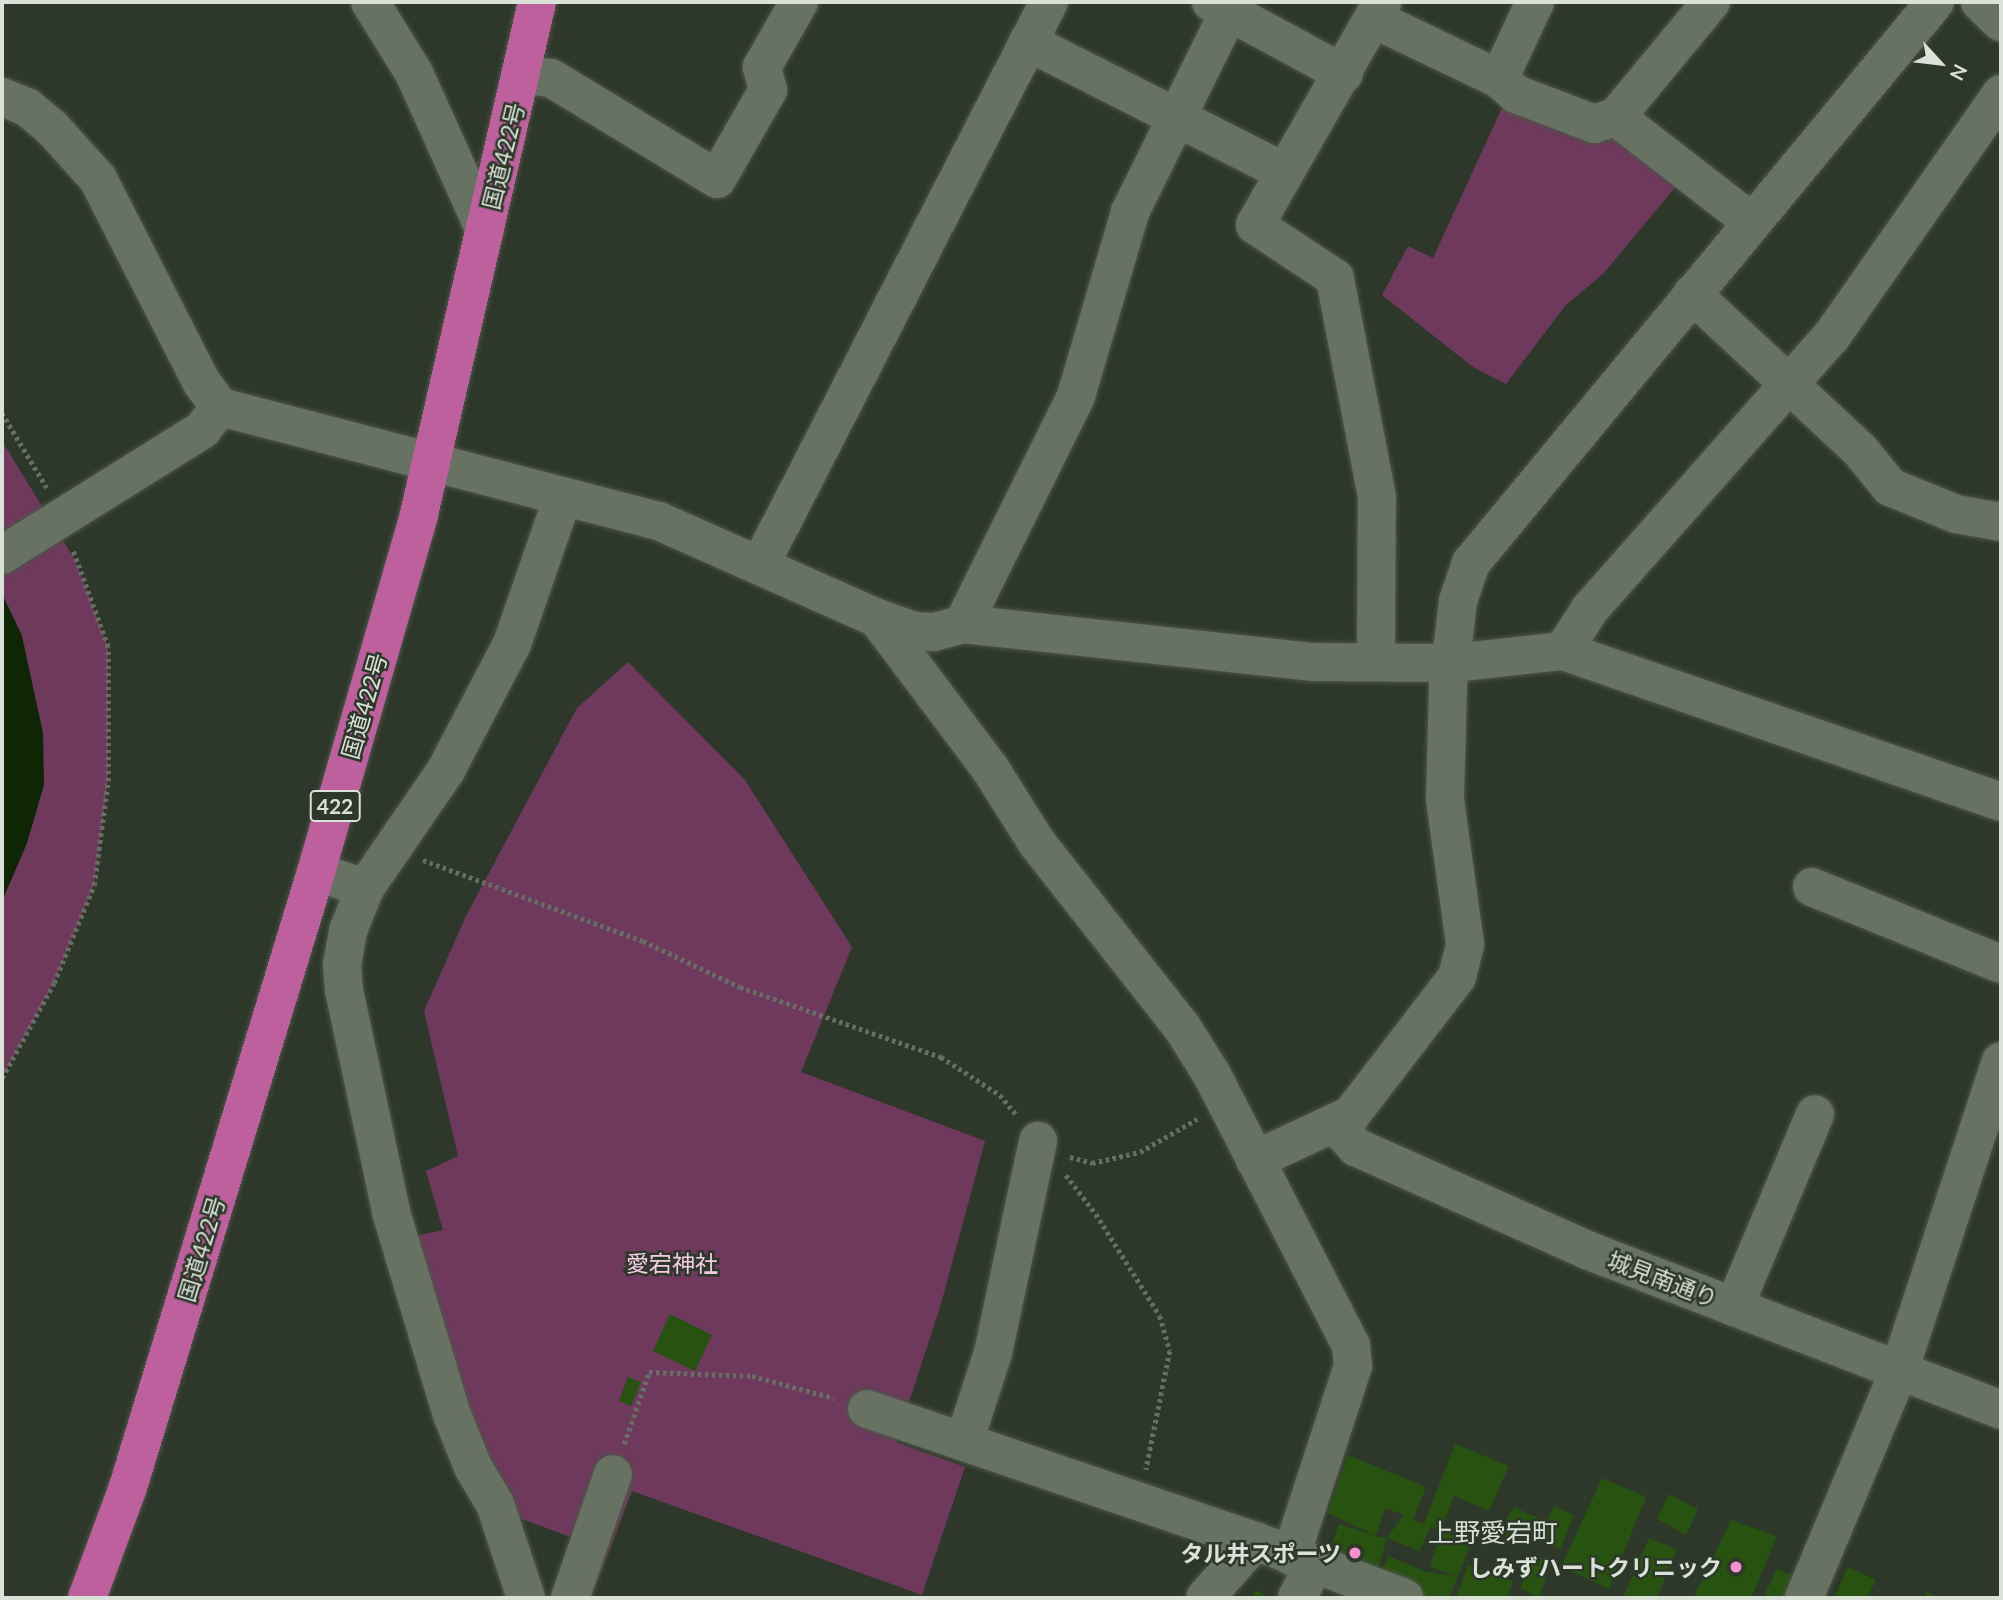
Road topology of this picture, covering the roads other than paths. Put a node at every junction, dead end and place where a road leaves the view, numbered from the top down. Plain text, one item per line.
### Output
1 (369, 2) edge
2 (537, 2) edge
3 (799, 2) edge
4 (1049, 2) edge
5 (1535, 2) edge
6 (1711, 2) edge
7 (1935, 2) edge
8 (1980, 2) edge
9 (1225, 5) edge
10 (1378, 10) edge
11 (2001, 22) edge
12 (1028, 42) junction
13 (1344, 74) junction
14 (523, 75) junction
15 (1499, 79) junction
16 (2001, 94) edge
17 (2, 97) edge
18 (1176, 117) junction
19 (1616, 117) junction
20 (1284, 172) junction
21 (1752, 222) junction
22 (485, 231) junction
23 (1692, 295) junction
24 (1787, 384) junction
25 (220, 407) junction
26 (434, 460) junction
27 (563, 497) junction
28 (2001, 522) edge
29 (2, 555) edge
30 (760, 565) junction
31 (877, 618) junction
32 (963, 624) junction
33 (1563, 651) junction
34 (1376, 661) junction
35 (1452, 663) junction
36 (2001, 802) edge
37 (316, 872) junction
38 (1812, 887) dead end
39 (365, 888) junction
40 (2001, 964) edge
41 (2001, 1065) edge
42 (1815, 1114) dead end
43 (1336, 1125) junction
44 (1038, 1141) road end
45 (1255, 1160) junction
46 (1734, 1307) junction
47 (1899, 1371) junction
48 (867, 1409) dead end
49 (2001, 1410) edge
50 (965, 1439) junction
51 (613, 1474) road end
52 (1255, 1541) junction
53 (1300, 1573) edge
54 (87, 1598) edge
55 (526, 1598) edge
56 (570, 1598) edge
57 (1205, 1598) edge
58 (1404, 1598) edge
59 (1804, 1598) edge

1 - 22 street
2 - 14 highway, 国道422号 / 422
3 - 14 street
4 - 12 street
5 - 15 street
6 - 19 street
7 - 21 street
8 - 11 street
9 - 13 street
9 - 18 street
10 - 13 street
10 - 15 street
12 - 18 street
12 - 30 street
13 - 20 street
14 - 22 highway, 国道422号 / 422
15 - 19 street
16 - 24 street
17 - 25 street
18 - 20 street
18 - 32 street
19 - 21 street
20 - 34 street
21 - 23 street
22 - 26 highway, 国道422号 / 422
23 - 24 street
23 - 35 street
24 - 28 street
24 - 33 street
25 - 26 street
25 - 29 street
26 - 27 street
26 - 37 highway, 国道422号 / 422
27 - 30 street
27 - 39 street
30 - 31 street
31 - 32 street
31 - 45 street
32 - 34 street
33 - 35 street
33 - 36 street
34 - 35 street
35 - 43 street
37 - 39 street
37 - 54 highway, 国道422号 / 422
38 - 40 street
39 - 55 street
41 - 47 street
42 - 46 street
43 - 45 street
43 - 46 street, 城見南通り
44 - 50 street
45 - 53 street
46 - 47 street, 城見南通り
47 - 49 street, 城見南通り
47 - 59 street
48 - 50 street
50 - 52 street
51 - 56 street
52 - 53 street
52 - 57 street
53 - 58 street

